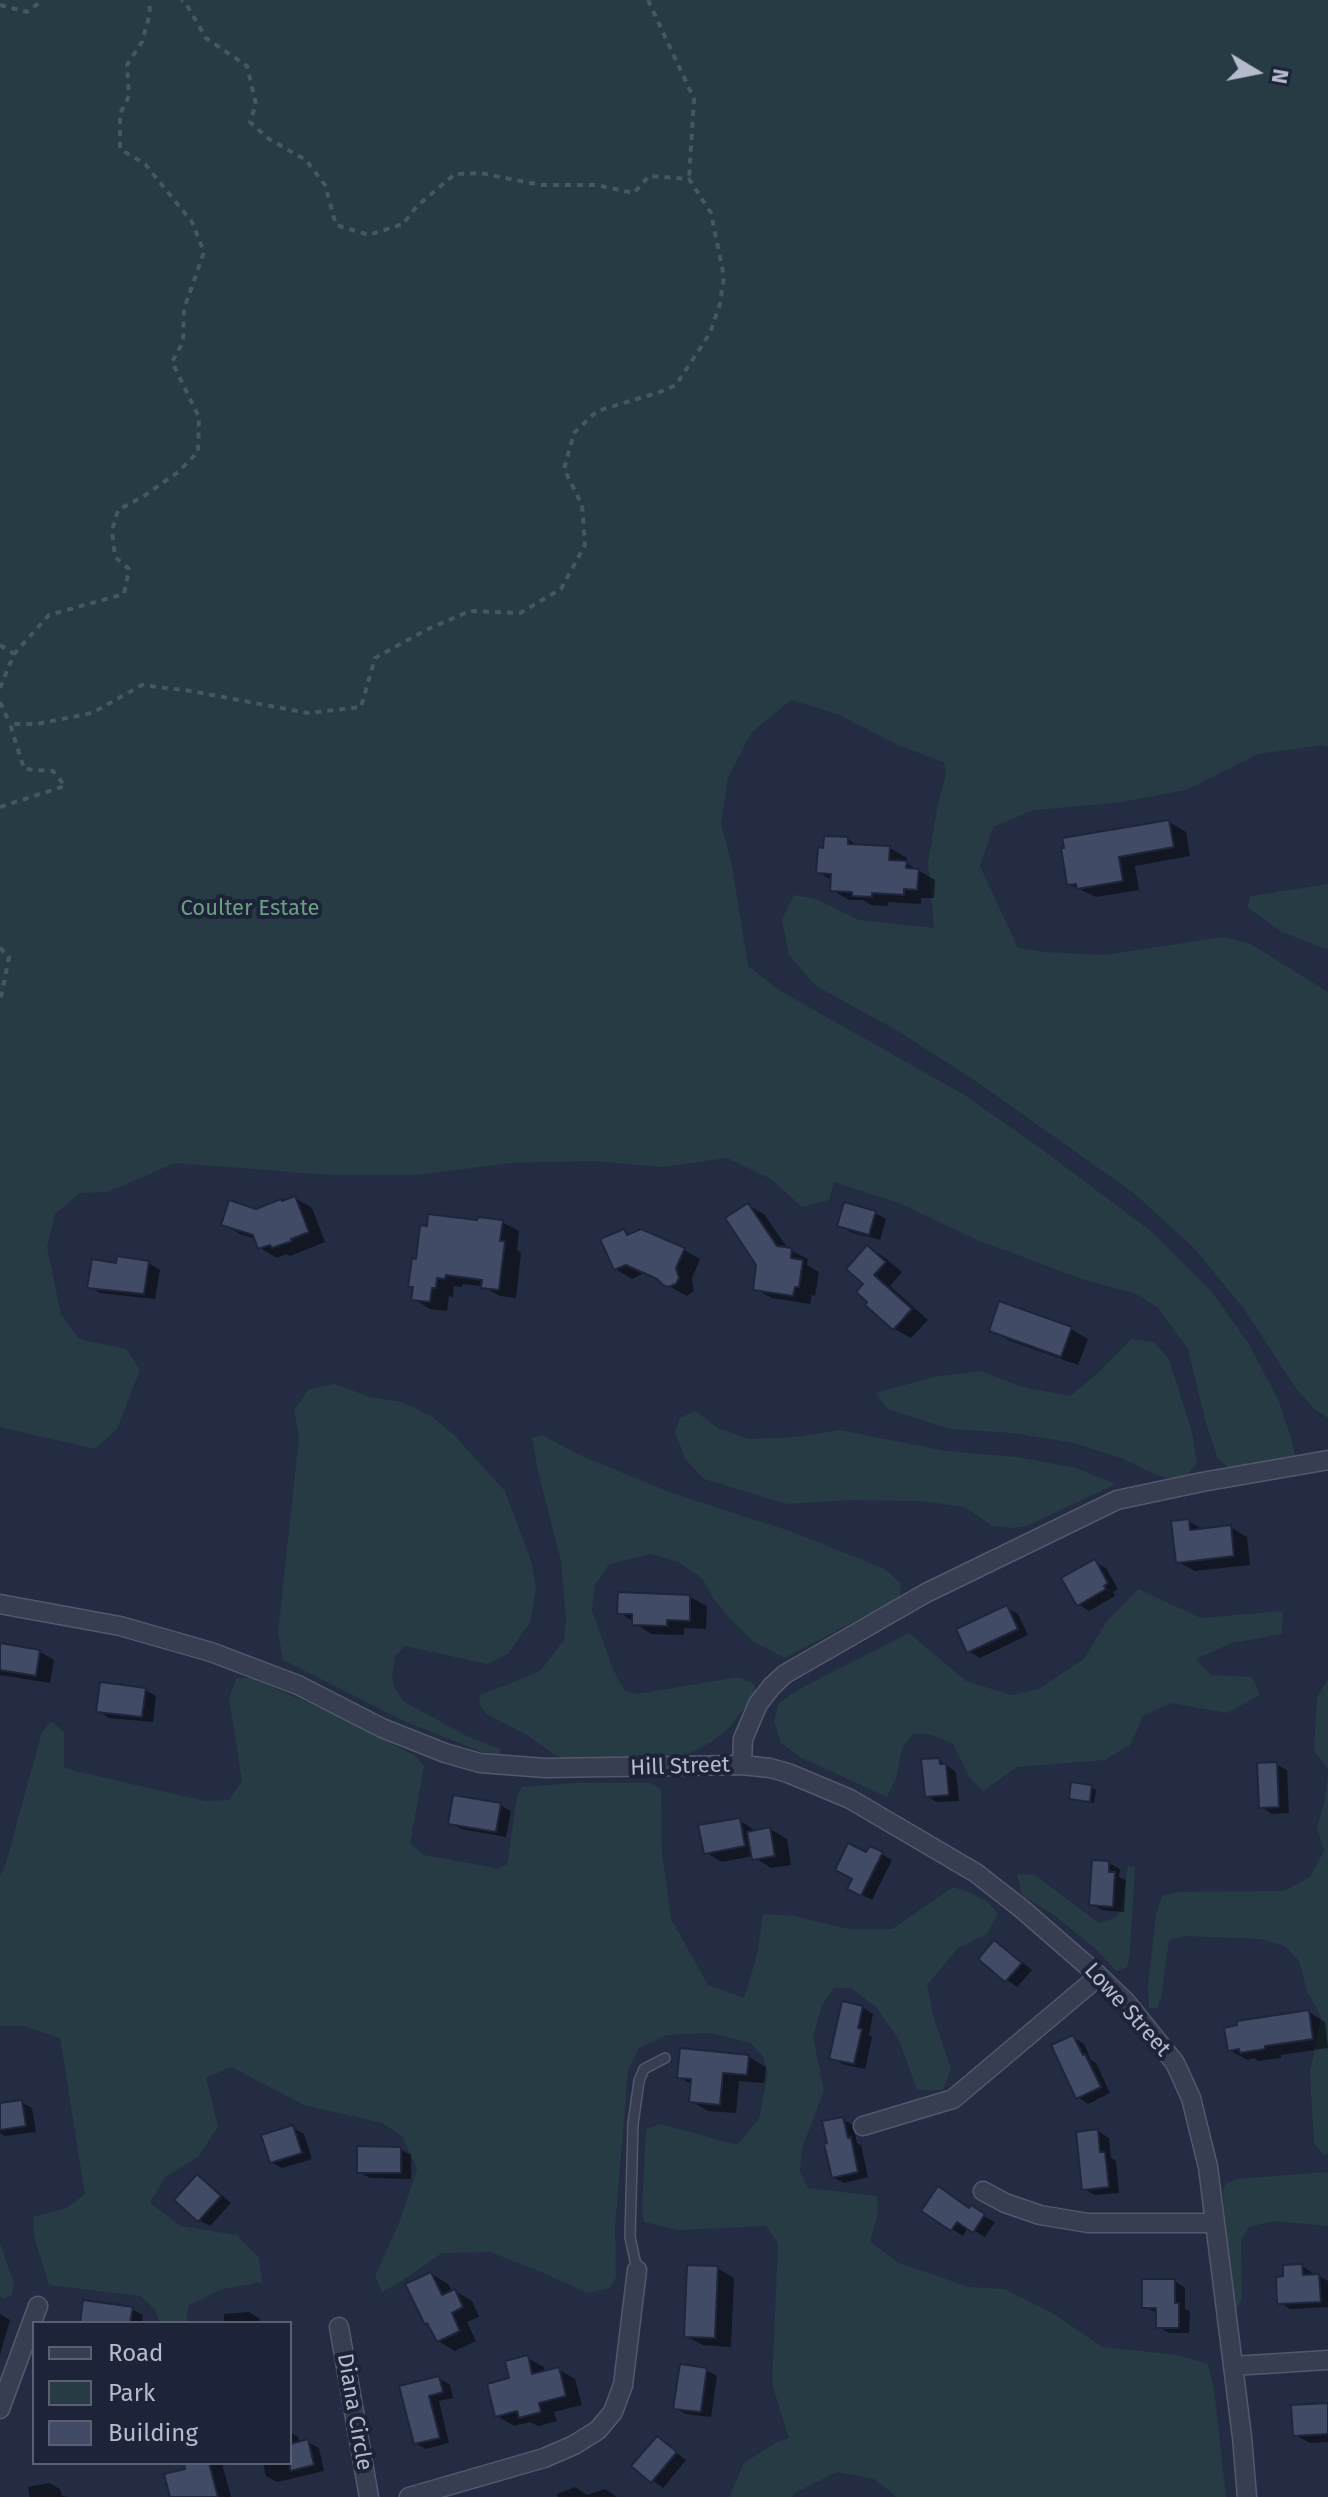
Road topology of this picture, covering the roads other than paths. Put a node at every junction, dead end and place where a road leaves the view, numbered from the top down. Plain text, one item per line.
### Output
1 (1328, 1460) edge
2 (0, 1604) edge
3 (742, 1765) junction
4 (1099, 1976) junction
5 (665, 2058) dead end
6 (863, 2126) dead end
7 (983, 2191) dead end
8 (1214, 2223) junction
9 (637, 2270) joint
10 (38, 2306) dead end
11 (32, 2321) edge
12 (32, 2322) edge
13 (339, 2327) dead end
14 (1328, 2360) edge
15 (1233, 2366) junction
16 (0, 2409) edge
17 (369, 2497) edge
18 (409, 2497) edge
19 (1247, 2497) edge

1 - 3 street, Hill Street
2 - 3 street, Hill Street
3 - 4 street, Lowe Street
4 - 6 street
4 - 8 street, Lowe Street
5 - 9 lane
7 - 8 street
8 - 15 street, Lowe Street
9 - 18 street
10 - 11 street
12 - 16 street
13 - 17 street, Diana Circle
14 - 15 street
15 - 19 street, Lowe Street

